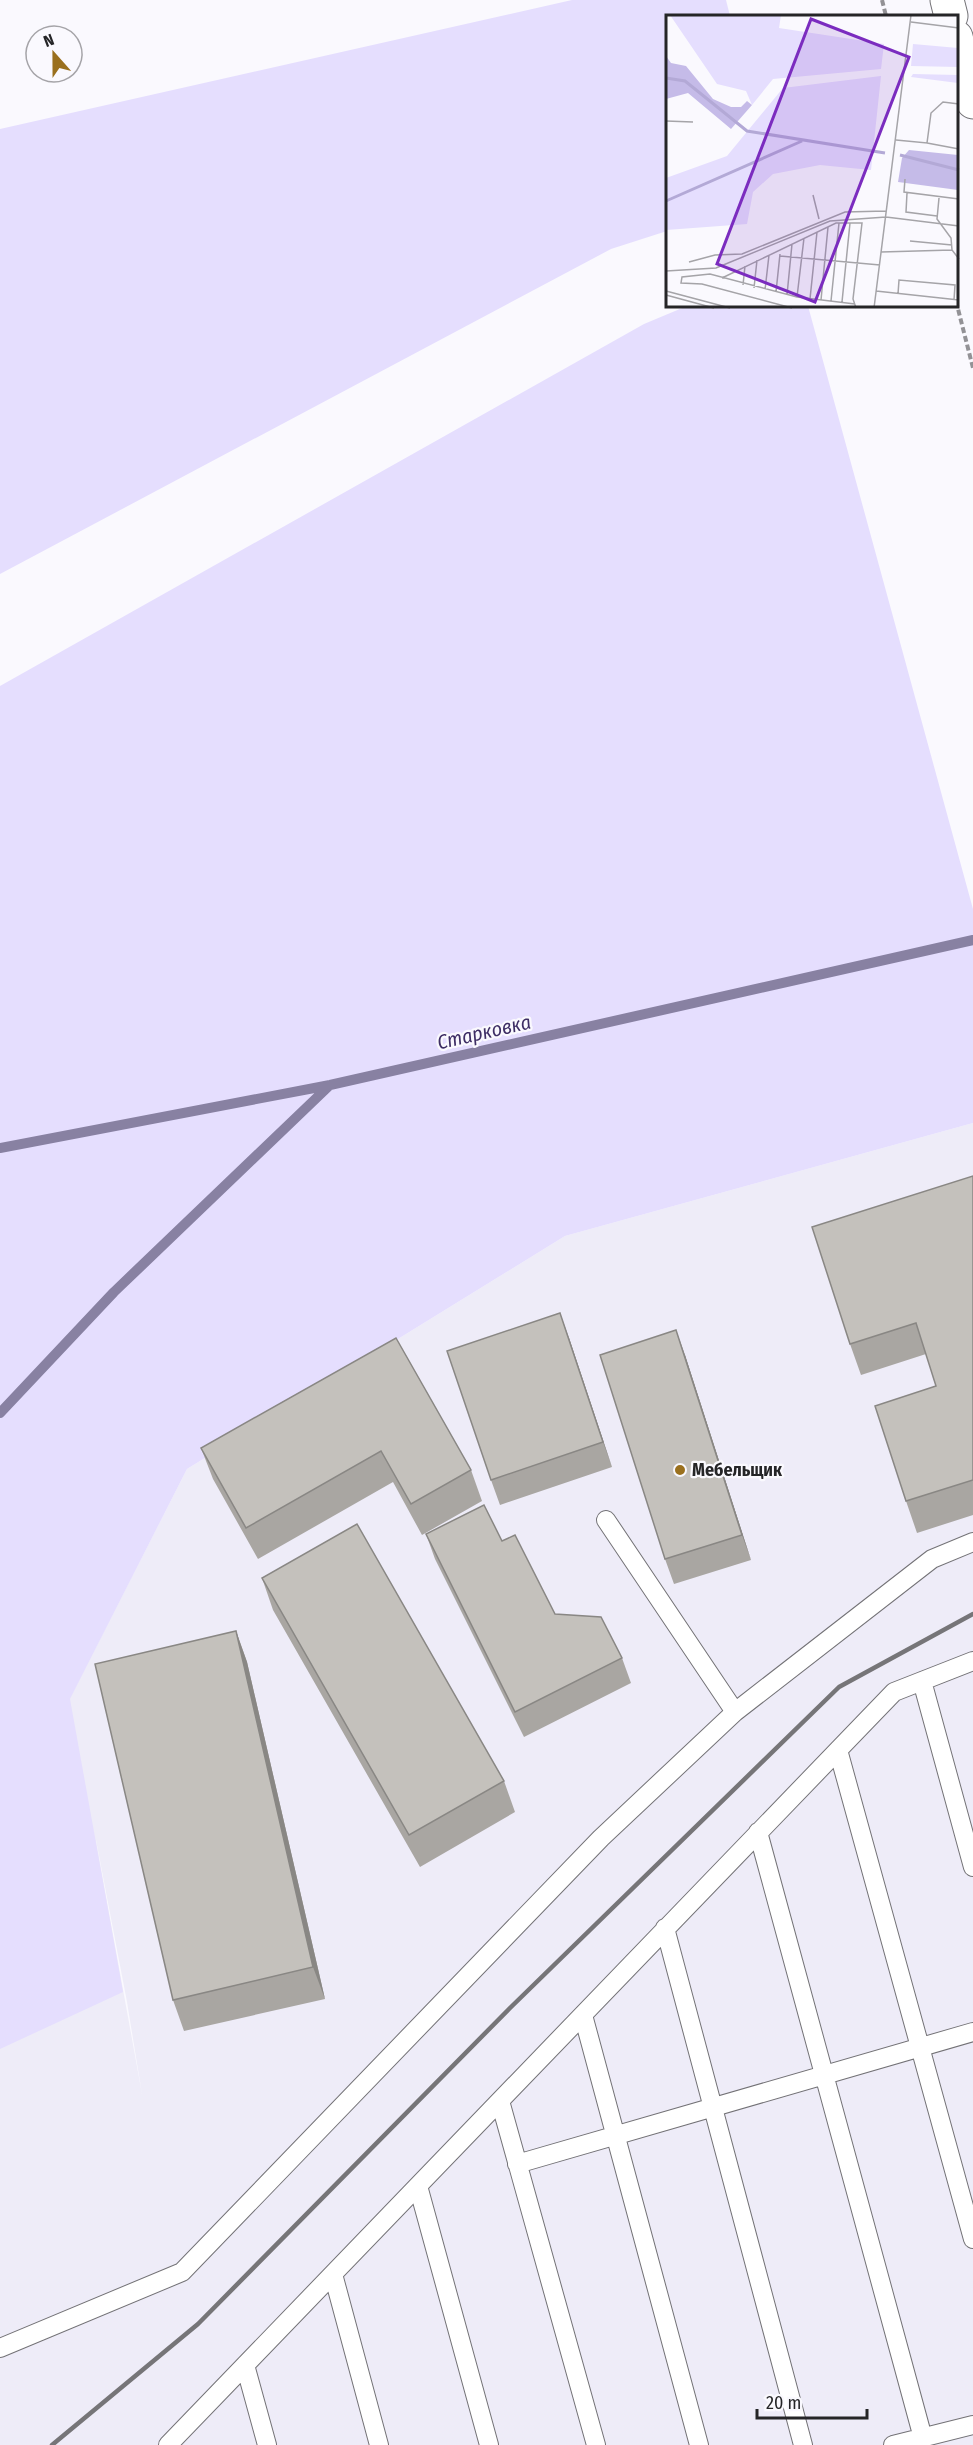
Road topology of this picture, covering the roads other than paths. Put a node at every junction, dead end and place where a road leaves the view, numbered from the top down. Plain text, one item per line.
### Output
1 (947, 0) edge
2 (951, 15) edge
3 (958, 41) edge
4 (973, 102) edge
5 (606, 1520) dead end
6 (973, 1542) edge
7 (973, 1661) edge
8 (922, 1681) junction
9 (735, 1712) junction
10 (838, 1750) junction
11 (758, 1832) junction
12 (973, 1867) edge
13 (665, 1928) junction
14 (583, 2015) junction
15 (973, 2032) edge
16 (920, 2047) junction
17 (824, 2075) junction
18 (500, 2101) junction
19 (713, 2107) junction
20 (615, 2136) junction
21 (517, 2164) junction
22 (418, 2186) junction
23 (973, 2239) edge
24 (333, 2274) junction
25 (0, 2348) edge
26 (245, 2365) junction
27 (973, 2425) edge
28 (923, 2438) junction
29 (168, 2445) edge
30 (267, 2445) edge
31 (379, 2445) edge
32 (489, 2445) edge
33 (596, 2445) edge
34 (699, 2445) edge
35 (803, 2445) edge
36 (893, 2445) edge

1 - 2 main road
3 - 4 main road
5 - 9 lane
6 - 9 lane
7 - 8 lane
8 - 10 lane
8 - 12 lane
9 - 25 lane
10 - 11 lane
10 - 16 lane
11 - 13 lane
11 - 17 lane
13 - 14 lane
13 - 19 lane
14 - 18 lane
14 - 20 lane
15 - 16 lane
16 - 17 lane
16 - 23 lane
17 - 19 lane
17 - 28 lane
18 - 21 lane
18 - 22 lane
19 - 20 lane
19 - 35 lane
20 - 21 lane
20 - 34 lane
21 - 33 lane
22 - 24 lane
22 - 32 lane
24 - 26 lane
24 - 31 lane
26 - 29 lane
26 - 30 lane
27 - 28 lane
28 - 36 lane

